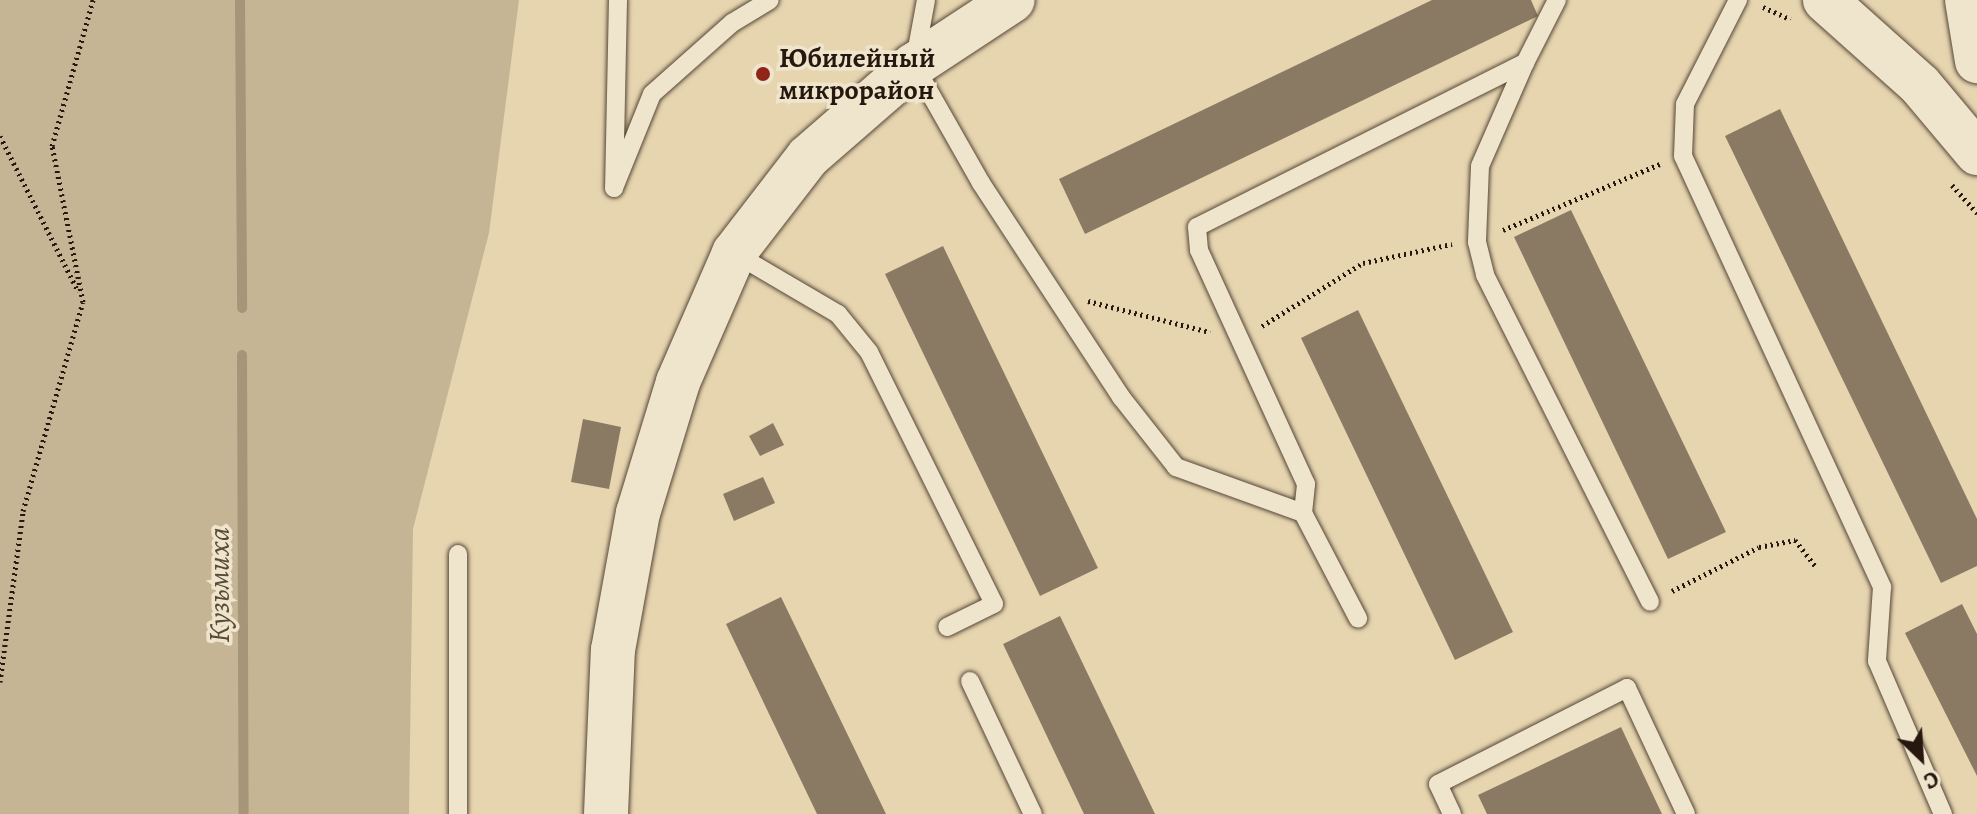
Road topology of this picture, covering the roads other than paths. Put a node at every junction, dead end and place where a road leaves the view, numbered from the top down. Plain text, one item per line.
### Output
1 (618, 0) edge
2 (770, 0) edge
3 (926, 0) edge
4 (1013, 0) edge
5 (1557, 0) edge
6 (1738, 0) edge
7 (1967, 0) edge
8 (753, 5) edge
9 (1814, 12) edge
10 (1977, 61) edge
11 (1525, 63) junction
12 (914, 65) junction
13 (1962, 166) edge
14 (734, 253) junction
15 (1303, 513) junction
16 (458, 554) dead end
17 (1650, 602) road end
18 (1358, 618) dead end
19 (947, 627) dead end
20 (970, 681) dead end
21 (458, 814) edge
22 (606, 814) edge
23 (1033, 814) edge
24 (1452, 814) edge
25 (1686, 814) edge
26 (1943, 814) edge

1 - 8 lane
2 - 8 lane
3 - 12 lane
4 - 12 main road
5 - 11 lane
6 - 26 lane
7 - 10 main road
9 - 13 main road
11 - 15 lane
11 - 17 lane
12 - 14 main road
12 - 15 lane
14 - 19 lane
14 - 22 main road
15 - 18 lane
16 - 21 lane
20 - 23 lane
24 - 25 lane

